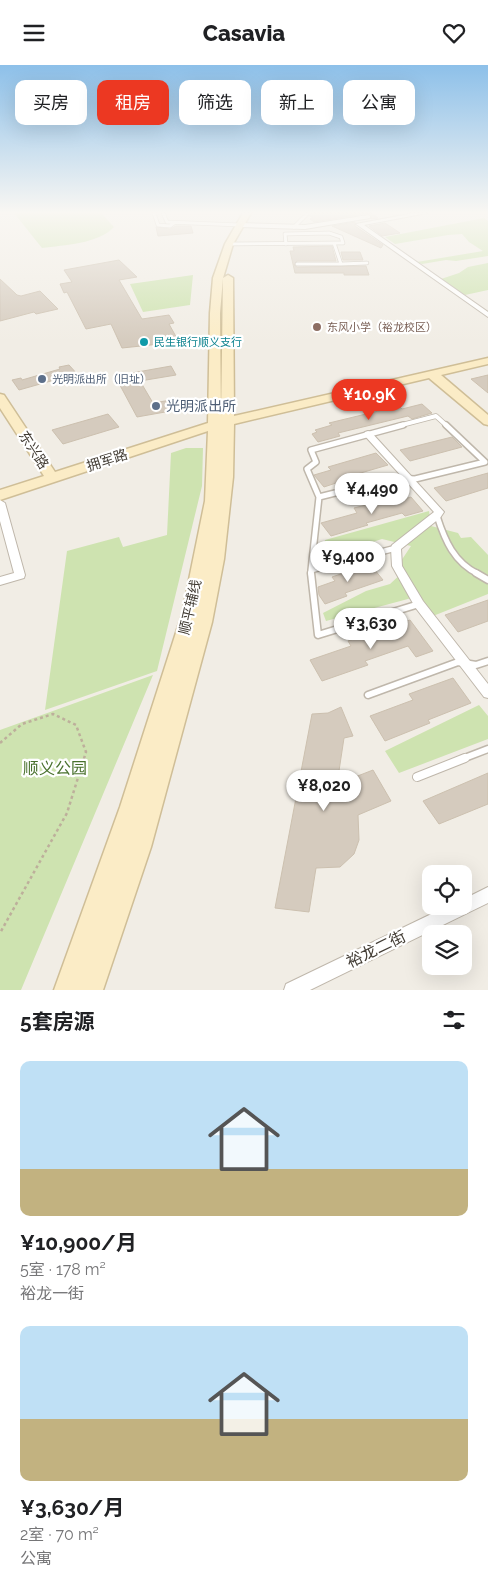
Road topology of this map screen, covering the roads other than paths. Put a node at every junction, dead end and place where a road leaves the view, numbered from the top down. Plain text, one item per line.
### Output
1 (228, 256) edge
2 (338, 256) edge
3 (405, 256) edge
4 (367, 263) dead end
5 (296, 264) dead end
6 (340, 264) junction
7 (488, 315) edge
8 (488, 361) edge
9 (432, 375) junction
10 (0, 398) edge
11 (488, 421) edge
12 (221, 424) junction
13 (368, 435) junction
14 (52, 478) junction
15 (408, 479) junction
16 (0, 495) edge
17 (319, 497) junction
18 (0, 503) edge
19 (437, 516) junction
20 (396, 549) junction
21 (311, 570) junction
22 (488, 580) edge
23 (0, 581) edge
24 (419, 604) junction
25 (488, 661) edge
26 (465, 663) junction
27 (488, 693) edge
28 (368, 695) dead end
29 (488, 749) edge
30 (416, 777) dead end
31 (488, 895) edge
32 (67, 990) edge
33 (90, 990) edge
34 (292, 990) edge

1 - 12 main road, 顺平辅线
2 - 6 lane
3 - 7 street
4 - 6 lane
5 - 6 lane
8 - 9 main road, 拥军路
9 - 11 main road
9 - 12 main road, 拥军路
10 - 14 main road, 东兴路
12 - 14 main road, 拥军路
12 - 32 main road, 顺平辅线
12 - 33 main road, 顺平辅线
13 - 15 street
13 - 15 lane
13 - 17 lane
14 - 16 main road, 拥军路
15 - 17 lane
15 - 19 street
17 - 21 lane
18 - 23 street
19 - 20 street
19 - 22 lane
20 - 21 lane
20 - 24 street
21 - 24 lane
24 - 26 street
25 - 26 lane
26 - 27 street
26 - 28 lane
29 - 30 lane
31 - 34 street, 裕龙二街

